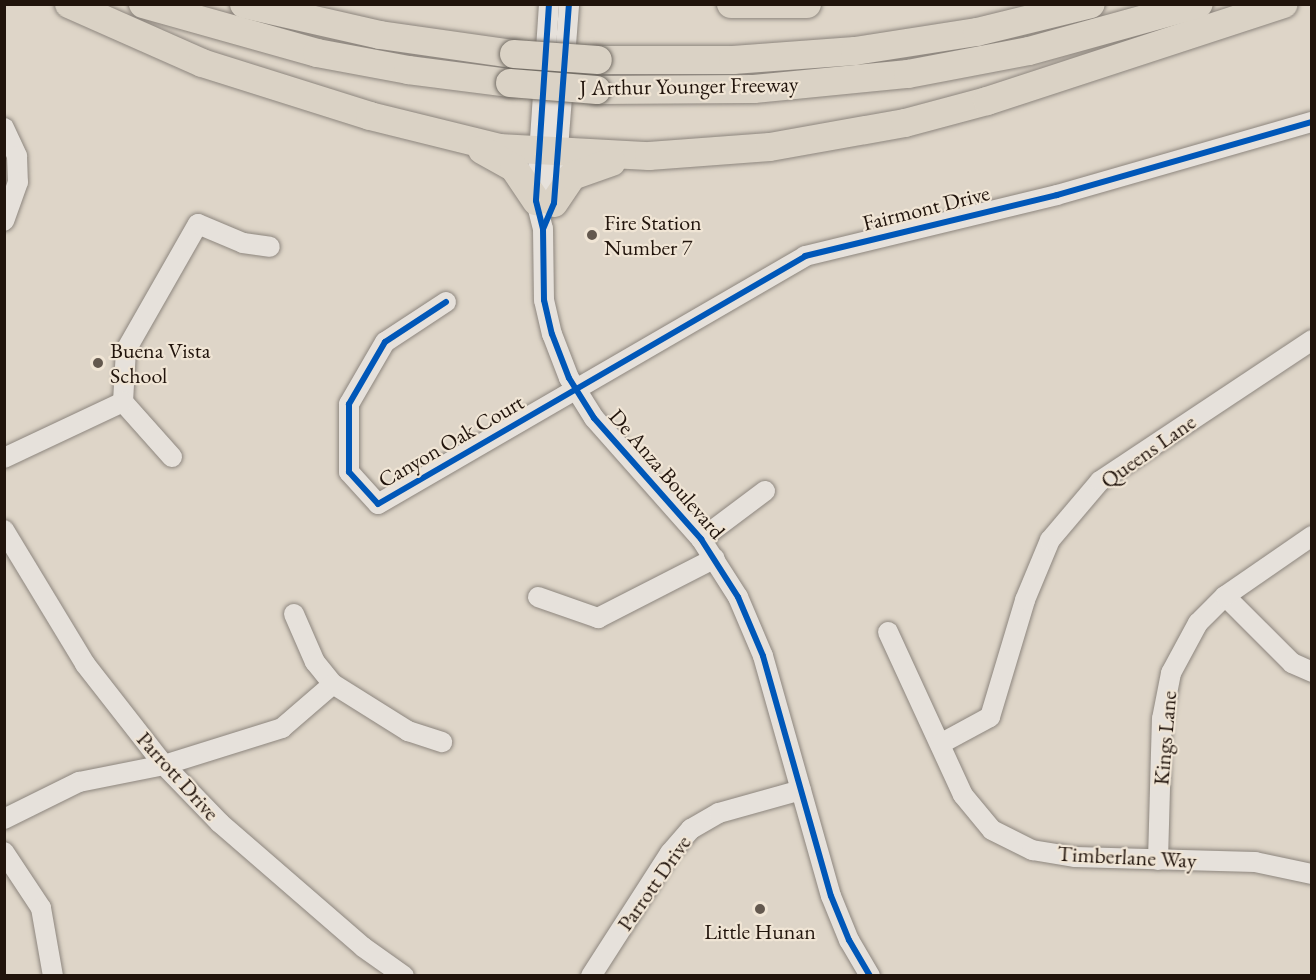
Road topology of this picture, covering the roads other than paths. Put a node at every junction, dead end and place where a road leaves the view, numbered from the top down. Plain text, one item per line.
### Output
1 (69, 4) edge
2 (143, 4) edge
3 (244, 4) edge
4 (549, 4) edge
5 (568, 4) edge
6 (731, 4) edge
7 (807, 4) edge
8 (1091, 4) edge
9 (1199, 4) edge
10 (1284, 4) edge
11 (1311, 122) edge
12 (4, 128) edge
13 (462, 140) junction
14 (548, 150) junction
15 (649, 156) junction
16 (545, 202) junction
17 (4, 221) edge
18 (270, 247) dead end
19 (446, 302) dead end
20 (1311, 340) edge
21 (576, 390) junction
22 (123, 402) junction
23 (172, 457) dead end
24 (4, 458) edge
25 (765, 491) dead end
26 (4, 530) edge
27 (1311, 536) edge
28 (701, 539) junction
29 (715, 558) junction
30 (1225, 596) junction
31 (538, 597) dead end
32 (294, 614) dead end
33 (888, 632) dead end
34 (1311, 672) edge
35 (333, 684) junction
36 (442, 742) dead end
37 (940, 744) junction
38 (164, 765) junction
39 (801, 790) junction
40 (4, 819) edge
41 (4, 852) edge
42 (1158, 860) junction
43 (1311, 874) edge
44 (53, 975) edge
45 (404, 975) edge
46 (591, 975) edge
47 (870, 975) edge

1 - 13 highway
2 - 9 highway, J Arthur Younger Freeway, bridge
3 - 8 highway, J Arthur Younger Freeway, bridge
4 - 14 street, De Anza Boulevard
5 - 14 street, De Anza Boulevard
6 - 7 highway
10 - 15 highway
11 - 21 street, Fairmont Drive
12 - 17 street
13 - 14 highway
13 - 16 highway
14 - 15 highway
14 - 16 street, De Anza Boulevard
15 - 16 highway
16 - 21 street, De Anza Boulevard
18 - 22 street
19 - 21 street, Canyon Oak Court
20 - 37 street, Queens Lane
21 - 28 street, De Anza Boulevard
22 - 23 street
22 - 24 street
25 - 28 street
26 - 38 street, Parrott Drive
27 - 30 street, Kings Lane
28 - 29 street, De Anza Boulevard
29 - 31 street
29 - 39 street, De Anza Boulevard
30 - 34 street
30 - 42 street, Kings Lane
32 - 35 street
33 - 37 street, Timberlane Way
35 - 36 street
35 - 38 street
37 - 42 street, Timberlane Way
38 - 40 street
38 - 45 street, Parrott Drive
39 - 46 street, Parrott Drive
39 - 47 street, De Anza Boulevard
41 - 44 street
42 - 43 street, Timberlane Way

